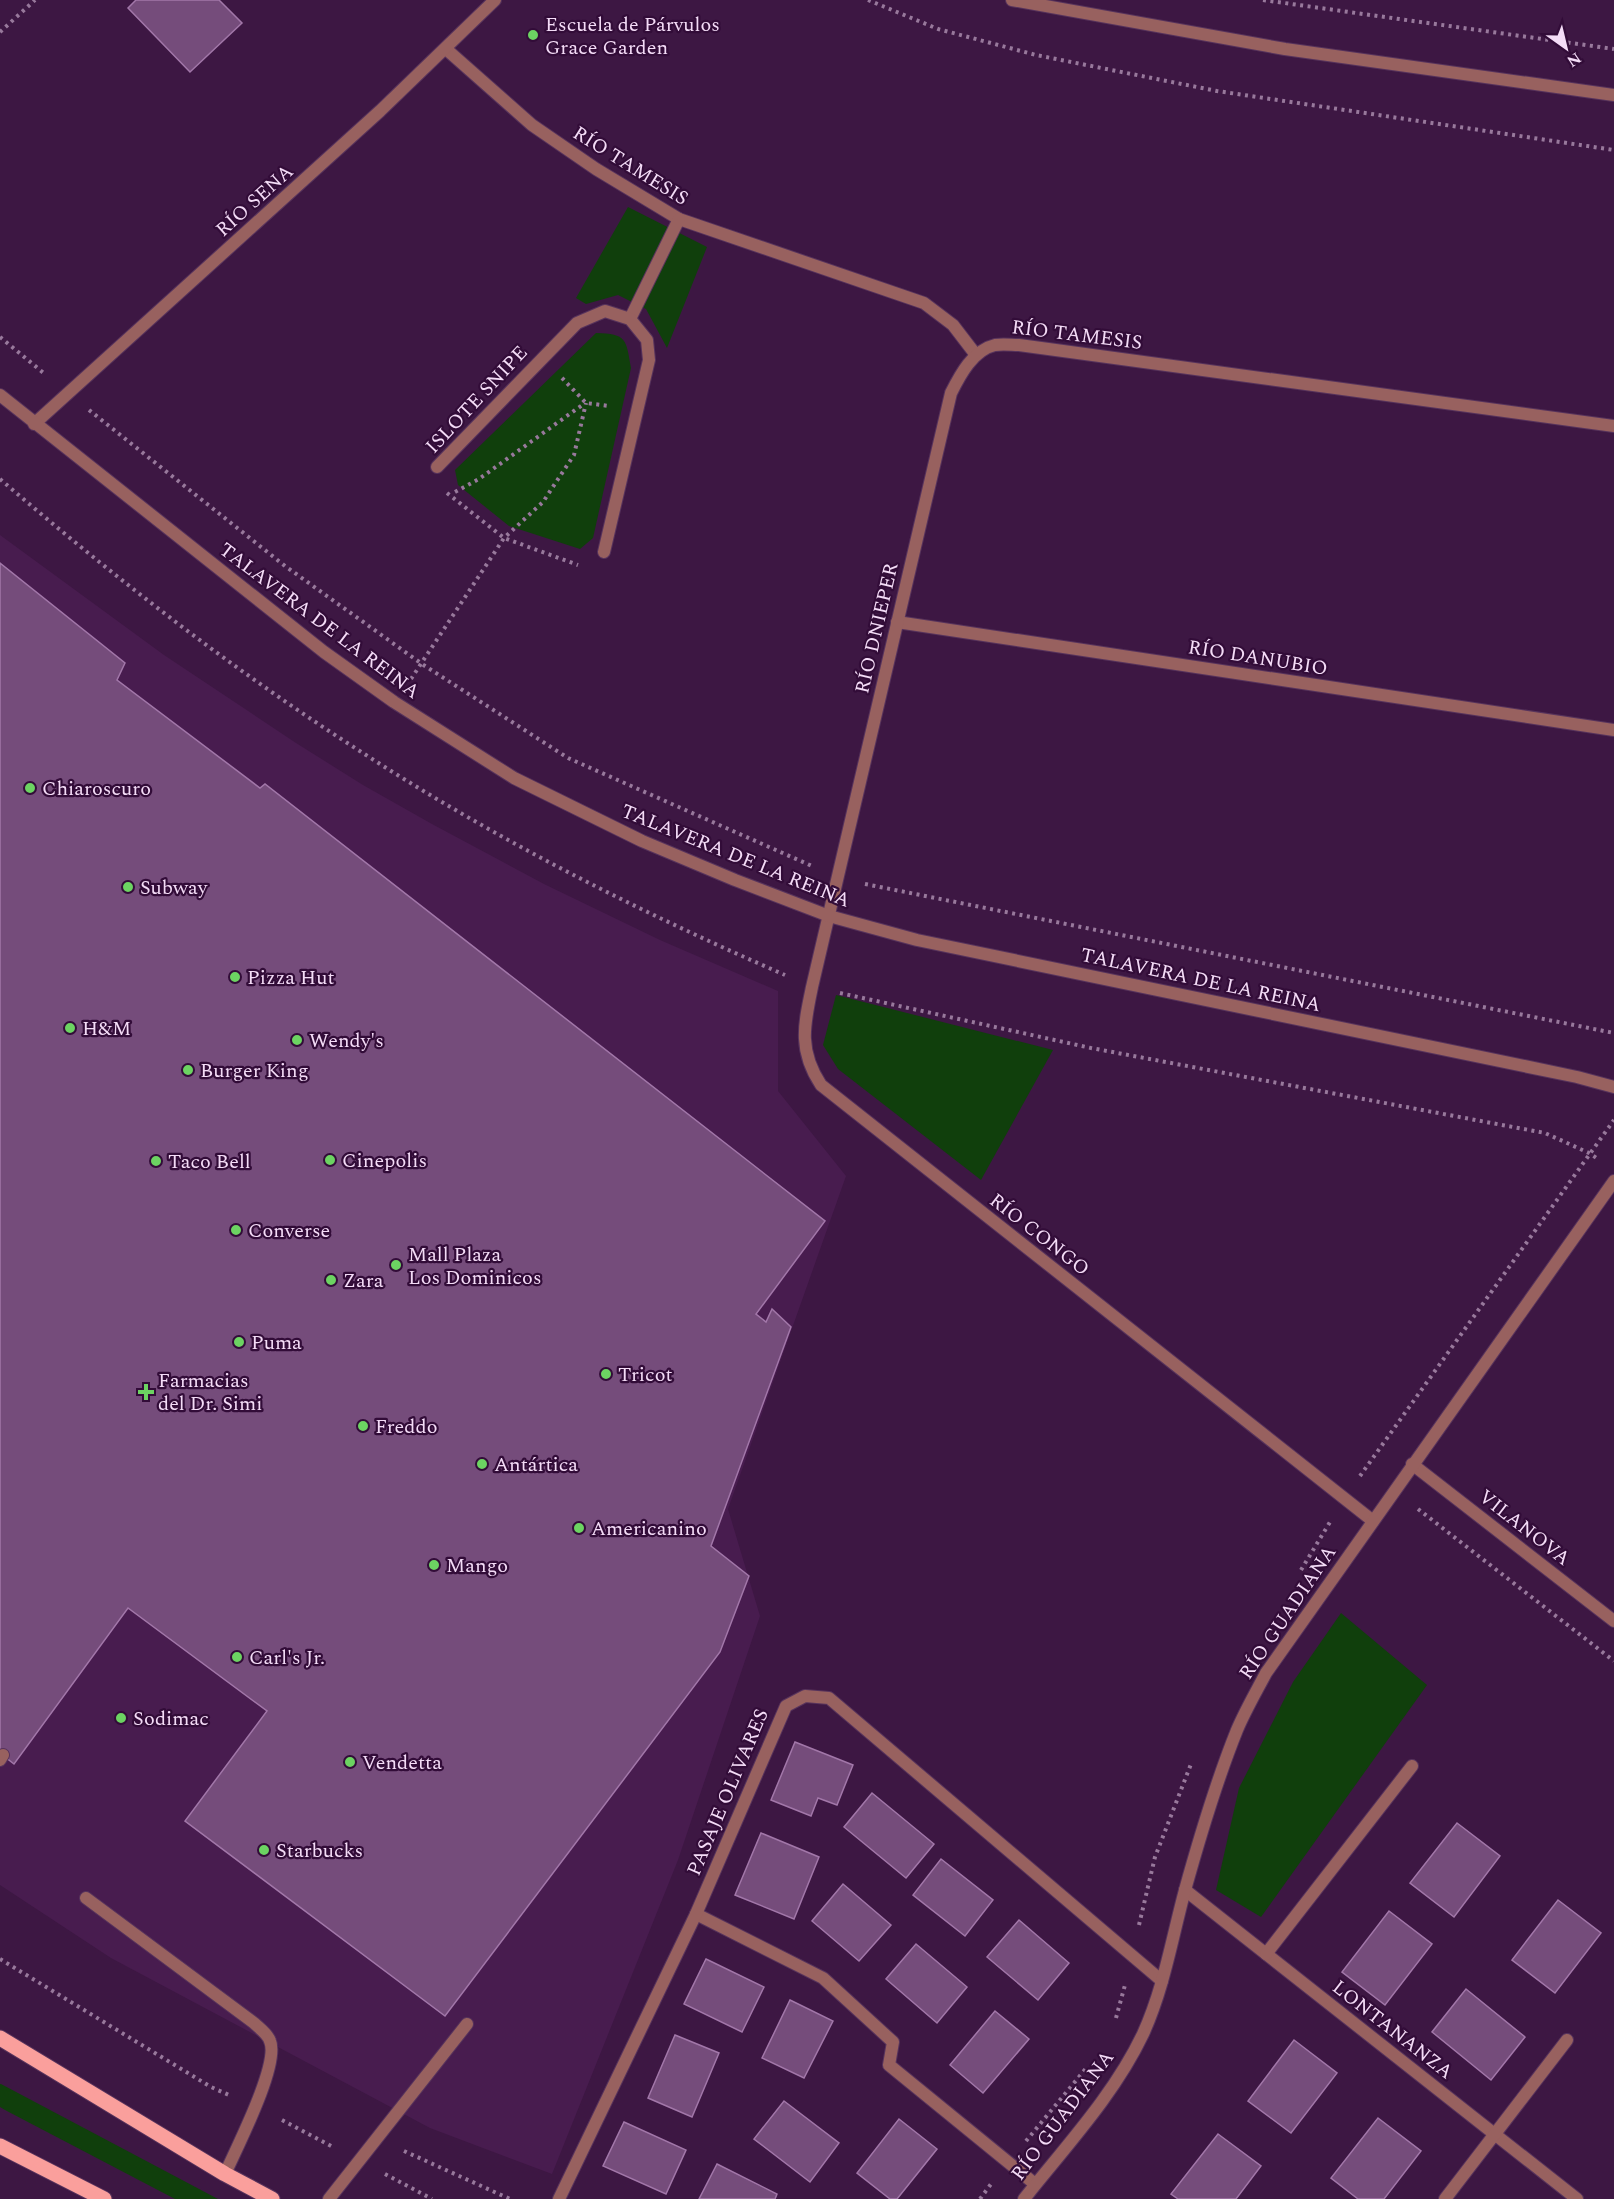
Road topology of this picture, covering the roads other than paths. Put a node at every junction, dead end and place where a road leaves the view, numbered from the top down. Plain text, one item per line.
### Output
1 (495, 0) edge
2 (1012, 0) edge
3 (446, 49) junction
4 (1614, 95) edge
5 (679, 219) junction
6 (630, 319) junction
7 (976, 355) junction
8 (0, 395) edge
9 (34, 424) junction
10 (1614, 426) edge
11 (437, 467) road end
12 (604, 552) road end
13 (897, 622) junction
14 (1614, 730) edge
15 (829, 916) junction
16 (1614, 1087) edge
17 (1614, 1182) edge
18 (1412, 1464) junction
19 (1373, 1521) junction
20 (1614, 1621) edge
21 (1412, 1766) dead end
22 (1185, 1890) junction
23 (86, 1898) dead end
24 (696, 1914) junction
25 (1266, 1954) junction
26 (1162, 1981) junction
27 (467, 2024) dead end
28 (0, 2038) edge
29 (1567, 2040) dead end
30 (1495, 2134) junction
31 (0, 2146) edge
32 (225, 2174) junction
33 (1035, 2184) junction
34 (104, 2199) edge
35 (272, 2199) edge
36 (329, 2199) edge
37 (559, 2199) edge
38 (1024, 2199) edge
39 (1444, 2199) edge
40 (1577, 2199) edge

1 - 3 street, RÍO SENA
2 - 4 street
3 - 5 street, RÍO TAMESIS
3 - 9 street, RÍO SENA
5 - 6 street
5 - 7 street, RÍO TAMESIS
6 - 11 street, ISLOTE SNIPE
6 - 12 street
7 - 10 street, RÍO TAMESIS
7 - 13 street, RÍO DNIEPER
8 - 9 street, TALAVERA DE LA REINA
9 - 15 street, TALAVERA DE LA REINA
13 - 14 street, RÍO DANUBIO
13 - 15 street, RÍO DNIEPER
15 - 16 street, TALAVERA DE LA REINA
15 - 19 street, RÍO CONGO
17 - 18 street, RÍO GUADIANA
18 - 19 street, RÍO GUADIANA
18 - 20 street, VILANOVA
19 - 22 street, RÍO GUADIANA
21 - 25 street
22 - 25 street, LONTANANZA
22 - 26 street, RÍO GUADIANA
23 - 32 street
24 - 26 street, PASAJE OLIVARES
24 - 33 street
24 - 37 street, PASAJE OLIVARES
25 - 30 street, LONTANANZA
26 - 33 street, RÍO GUADIANA
27 - 36 street
28 - 32 main road
29 - 30 street
30 - 39 street
30 - 40 street, LONTANANZA
31 - 34 main road
32 - 35 main road
33 - 38 street, RÍO GUADIANA

